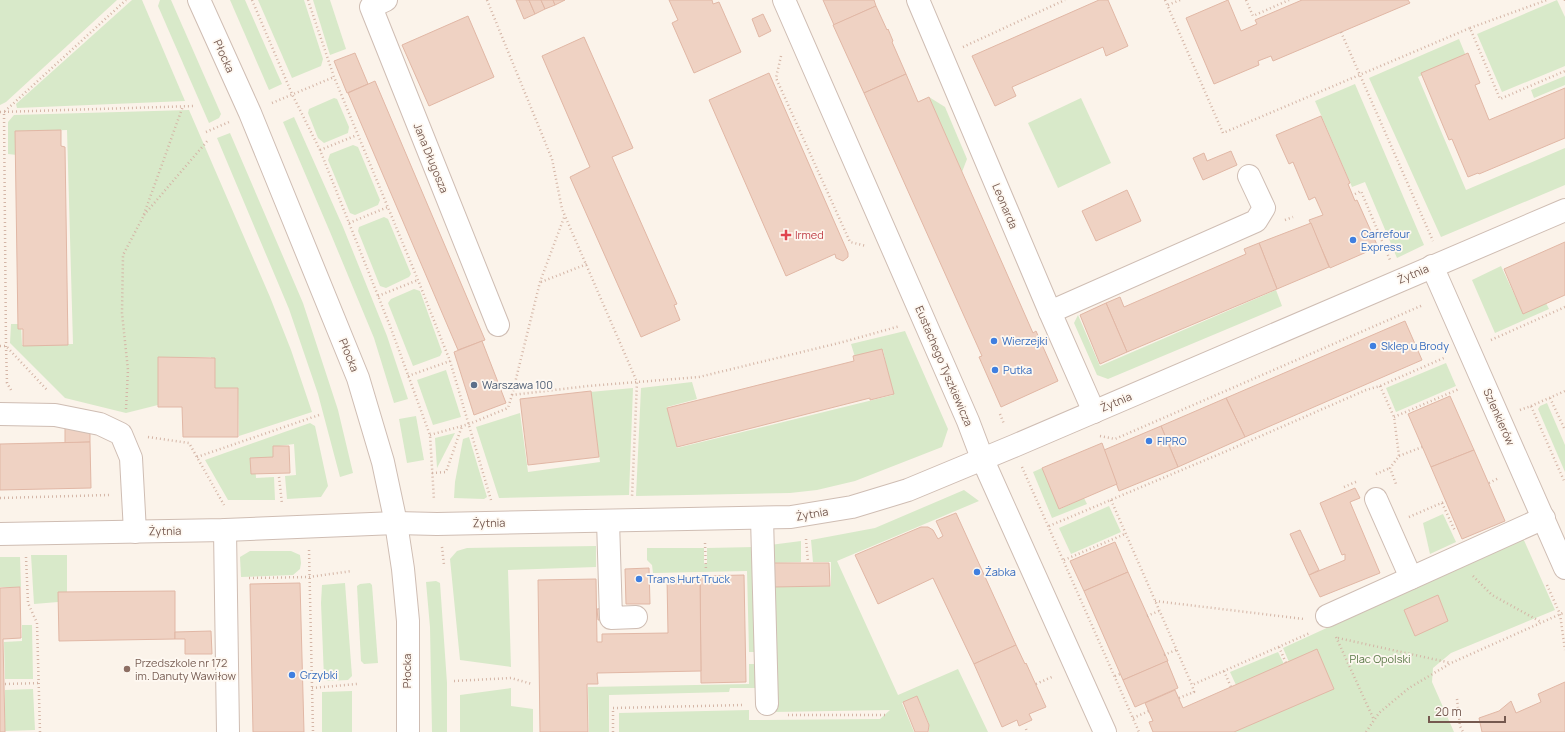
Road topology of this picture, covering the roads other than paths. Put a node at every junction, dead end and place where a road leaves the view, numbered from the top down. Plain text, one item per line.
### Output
1 (199, 0) edge
2 (386, 0) edge
3 (784, 0) edge
4 (918, 0) edge
5 (1250, 176) dead end
6 (1565, 210) edge
7 (1434, 256) junction
8 (1050, 312) junction
9 (498, 326) dead end
10 (1094, 412) junction
11 (0, 414) edge
12 (982, 458) junction
13 (1376, 499) dead end
14 (762, 518) junction
15 (1544, 518) junction
16 (608, 521) junction
17 (396, 524) junction
18 (225, 530) junction
19 (135, 532) junction
20 (0, 534) edge
21 (1565, 568) edge
22 (1411, 578) junction
23 (636, 617) dead end
24 (1322, 624) road end
25 (767, 704) road end
26 (1098, 730) edge
27 (228, 732) edge
28 (408, 732) edge

1 - 17 street, Płocka
2 - 9 street, Jana Długosza
3 - 12 street, Eustachego Tyszkiewicza
4 - 8 street, Leonarda
5 - 8 street
6 - 7 street, Żytnia
7 - 10 street, Żytnia
7 - 15 street, Szlenkierów
8 - 10 street, Leonarda
10 - 12 street, Żytnia
11 - 19 street
12 - 14 street, Żytnia
12 - 26 street, Eustachego Tyszkiewicza
13 - 22 street
14 - 16 street, Żytnia
14 - 25 street
15 - 21 street, Szlenkierów
15 - 22 street
16 - 17 street, Żytnia
16 - 23 street
17 - 18 street, Żytnia
17 - 28 street, Płocka
18 - 19 street, Żytnia
18 - 27 street
19 - 20 street, Żytnia
22 - 24 street

